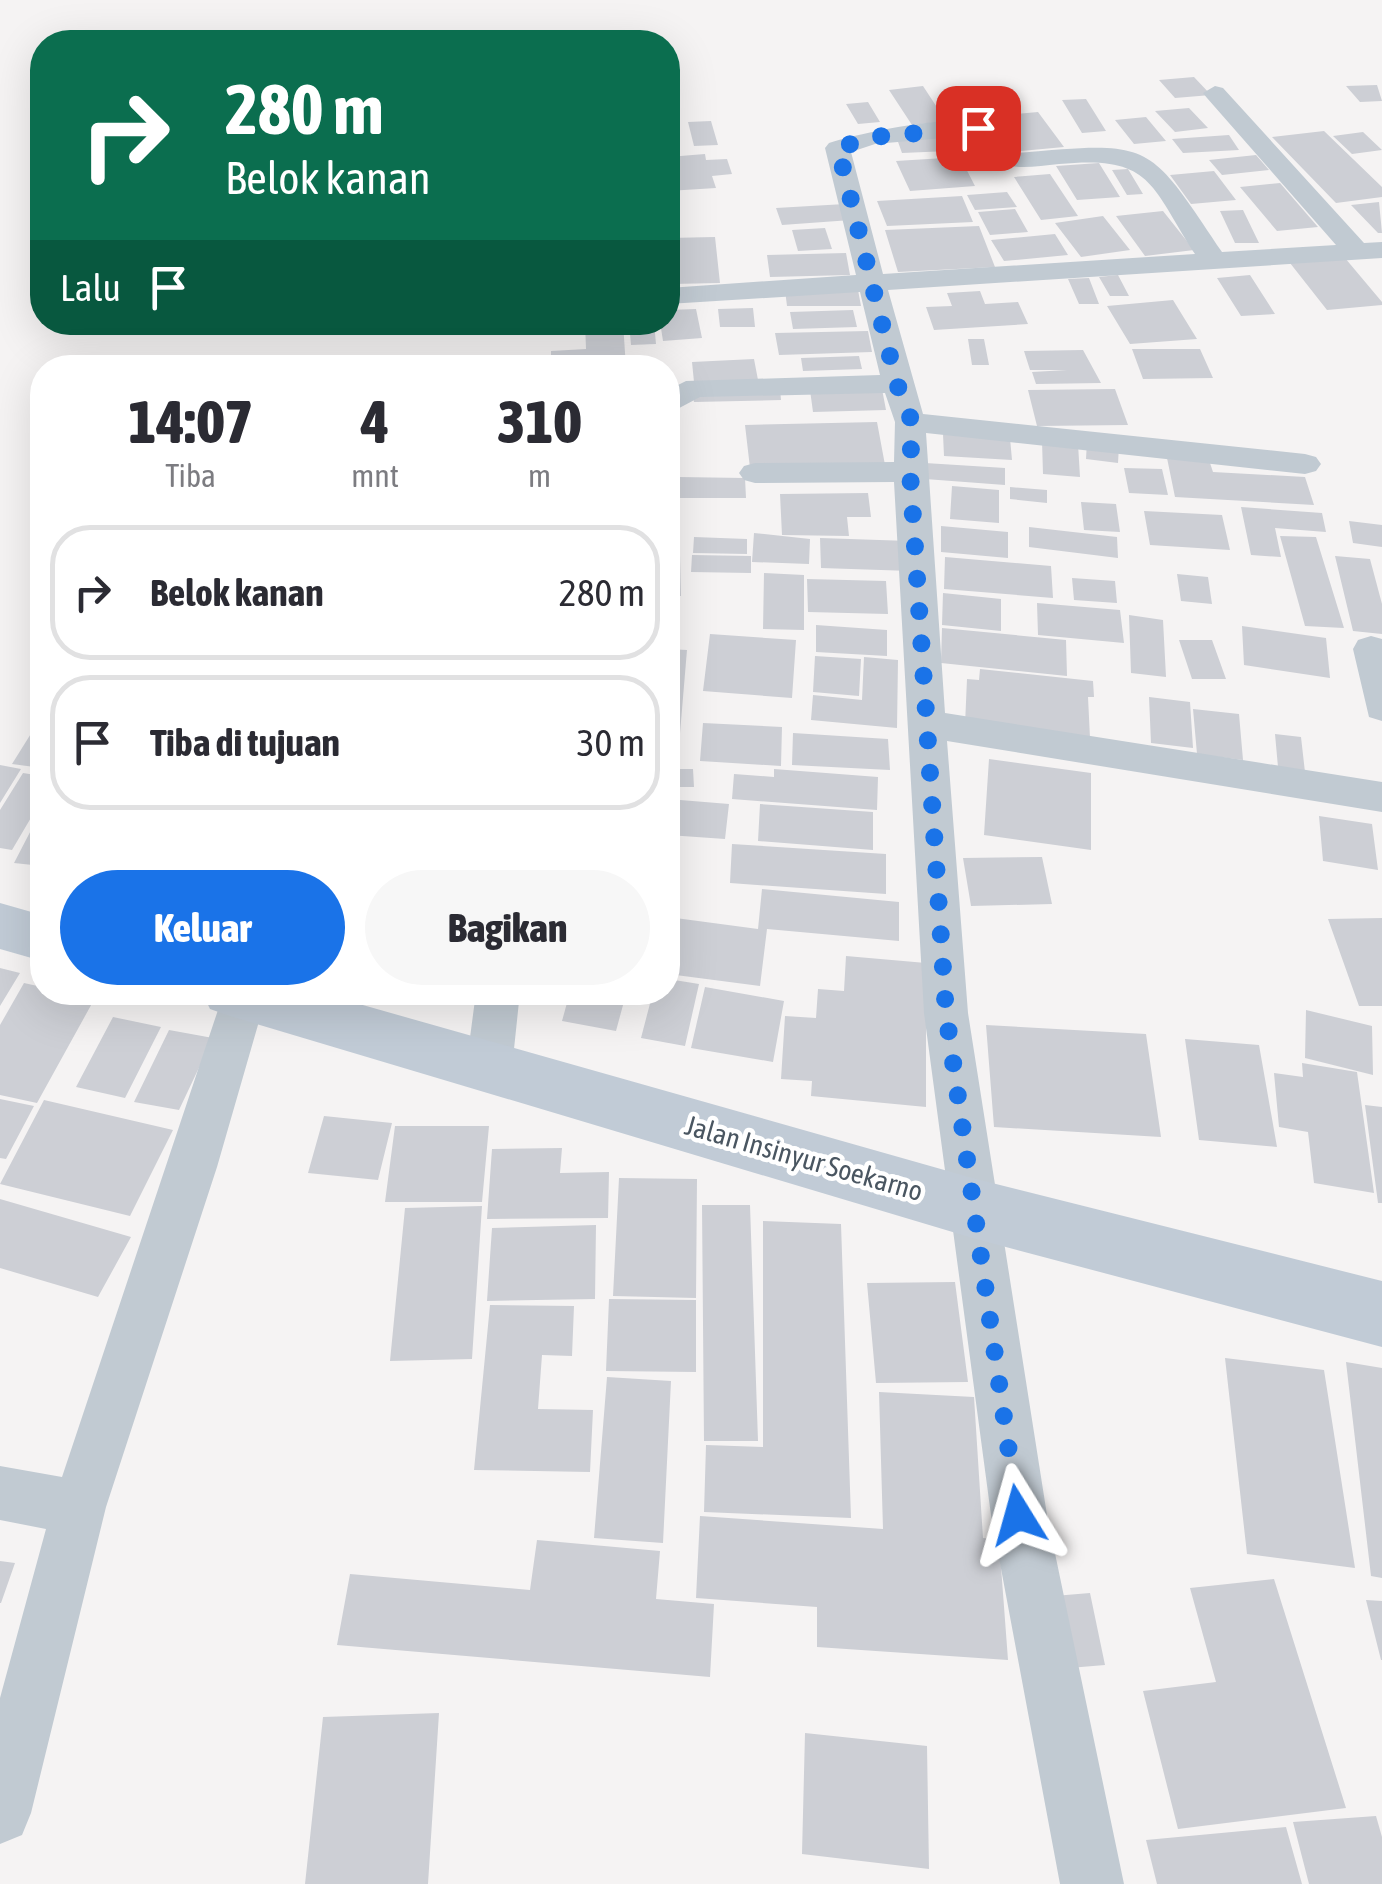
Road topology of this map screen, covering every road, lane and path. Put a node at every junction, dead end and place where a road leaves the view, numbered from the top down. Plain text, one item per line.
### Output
1 (1215, 93) dead end
2 (1370, 251) edge
3 (1214, 261) junction
4 (873, 281) junction
5 (680, 295) edge
6 (897, 384) junction
7 (680, 395) edge
8 (912, 422) junction
9 (1305, 464) dead end
10 (910, 472) junction
11 (755, 473) dead end
12 (1371, 648) dead end
13 (1382, 707) edge
14 (928, 724) junction
15 (1382, 798) edge
16 (0, 926) edge
17 (30, 935) edge
18 (234, 1005) edge
19 (272, 1005) edge
20 (496, 1005) edge
21 (489, 1068) junction
22 (976, 1208) junction
23 (1382, 1314) edge
24 (0, 1493) edge
25 (79, 1508) junction
26 (0, 1813) edge
27 (1092, 1884) edge

1 - 2 street
2 - 3 street
3 - 4 street
3 - 4 street
4 - 5 street
4 - 6 street
6 - 7 street
6 - 8 street
8 - 9 street
8 - 10 street
10 - 11 street
10 - 14 street
12 - 13 street
14 - 15 street
14 - 22 street
16 - 17 main road
18 - 25 street
19 - 21 main road, Jalan Insinyur Soekarno
20 - 21 street
21 - 22 main road, Jalan Insinyur Soekarno
22 - 23 main road, Jalan Insinyur Soekarno
22 - 27 street
24 - 25 street
25 - 26 street

